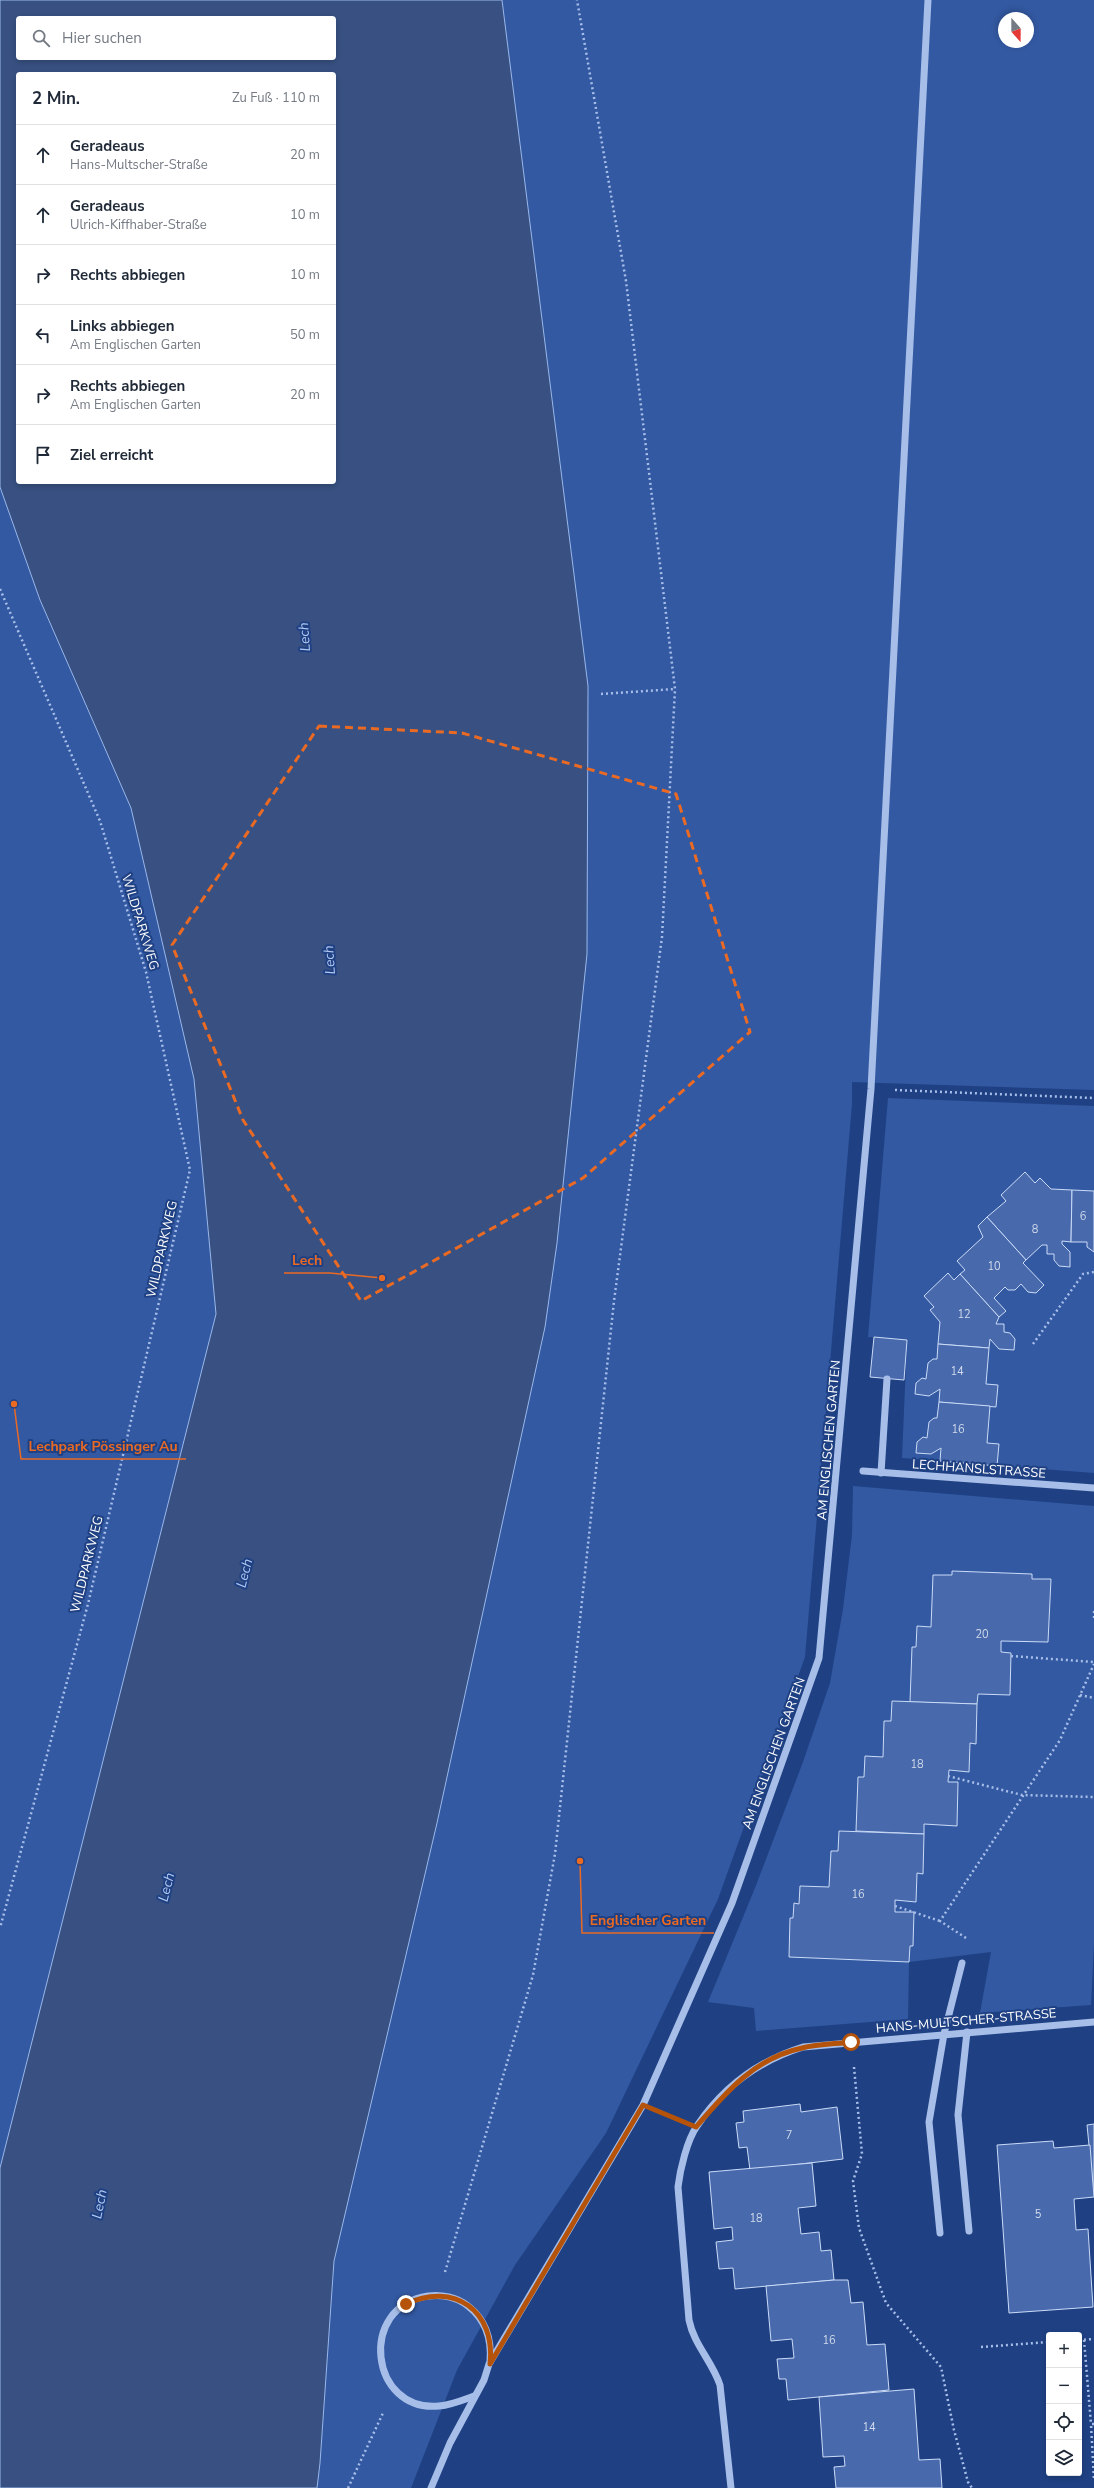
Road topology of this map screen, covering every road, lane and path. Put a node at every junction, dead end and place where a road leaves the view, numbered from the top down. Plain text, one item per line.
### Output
1 (577, 0) edge
2 (928, 0) edge
3 (0, 589) edge
4 (675, 689) junction
5 (601, 694) dead end
6 (871, 1090) junction
7 (1094, 1098) edge
8 (1094, 1272) edge
9 (1033, 1344) dead end
10 (887, 1379) dead end
11 (863, 1471) dead end
12 (881, 1473) junction
13 (1094, 1488) edge
14 (1094, 1611) edge
15 (1094, 1621) edge
16 (1011, 1656) dead end
17 (1094, 1663) edge
18 (1080, 1695) junction
19 (1094, 1698) edge
20 (948, 1776) dead end
21 (1022, 1795) junction
22 (1094, 1797) edge
23 (895, 1906) dead end
24 (940, 1921) junction
25 (0, 1928) edge
26 (969, 1940) dead end
27 (962, 1963) dead end
28 (1094, 2022) edge
29 (967, 2032) junction
30 (944, 2034) junction
31 (851, 2042) junction
32 (969, 2230) dead end
33 (940, 2233) dead end
34 (447, 2296) junction
35 (1094, 2339) edge
36 (1084, 2340) joint
37 (1046, 2342) edge
38 (981, 2347) dead end
39 (490, 2364) junction
40 (395, 2389) junction
41 (474, 2396) junction
42 (1092, 2424) edge
43 (1094, 2481) edge
44 (348, 2488) edge
45 (431, 2488) edge
46 (731, 2488) edge
47 (972, 2488) edge

1 - 4 path
2 - 6 street, AM ENGLISCHEN GARTEN
3 - 25 path, WILDPARKWEG
4 - 5 path
4 - 34 path
6 - 7 path
6 - 39 street, AM ENGLISCHEN GARTEN
8 - 9 path
10 - 12 street
11 - 12 street, LECHHANSLSTRASSE
12 - 13 street, LECHHANSLSTRASSE
14 - 15 path
16 - 17 path
17 - 18 path
18 - 19 path
18 - 21 path
20 - 21 path
21 - 22 path
21 - 24 path
23 - 24 path
24 - 26 path
27 - 30 street
28 - 29 street, HANS-MULTSCHER-STRASSE
29 - 30 street, HANS-MULTSCHER-STRASSE
29 - 32 street
30 - 31 street, HANS-MULTSCHER-STRASSE
30 - 33 street
31 - 46 street, HANS-MULTSCHER-STRASSE
31 - 47 path
34 - 39 street, AM ENGLISCHEN GARTEN
34 - 40 street, AM ENGLISCHEN GARTEN
35 - 36 path
36 - 42 path
37 - 38 path
39 - 41 street, AM ENGLISCHEN GARTEN
40 - 41 street, AM ENGLISCHEN GARTEN
40 - 44 path
41 - 45 street, AM ENGLISCHEN GARTEN
42 - 43 path

